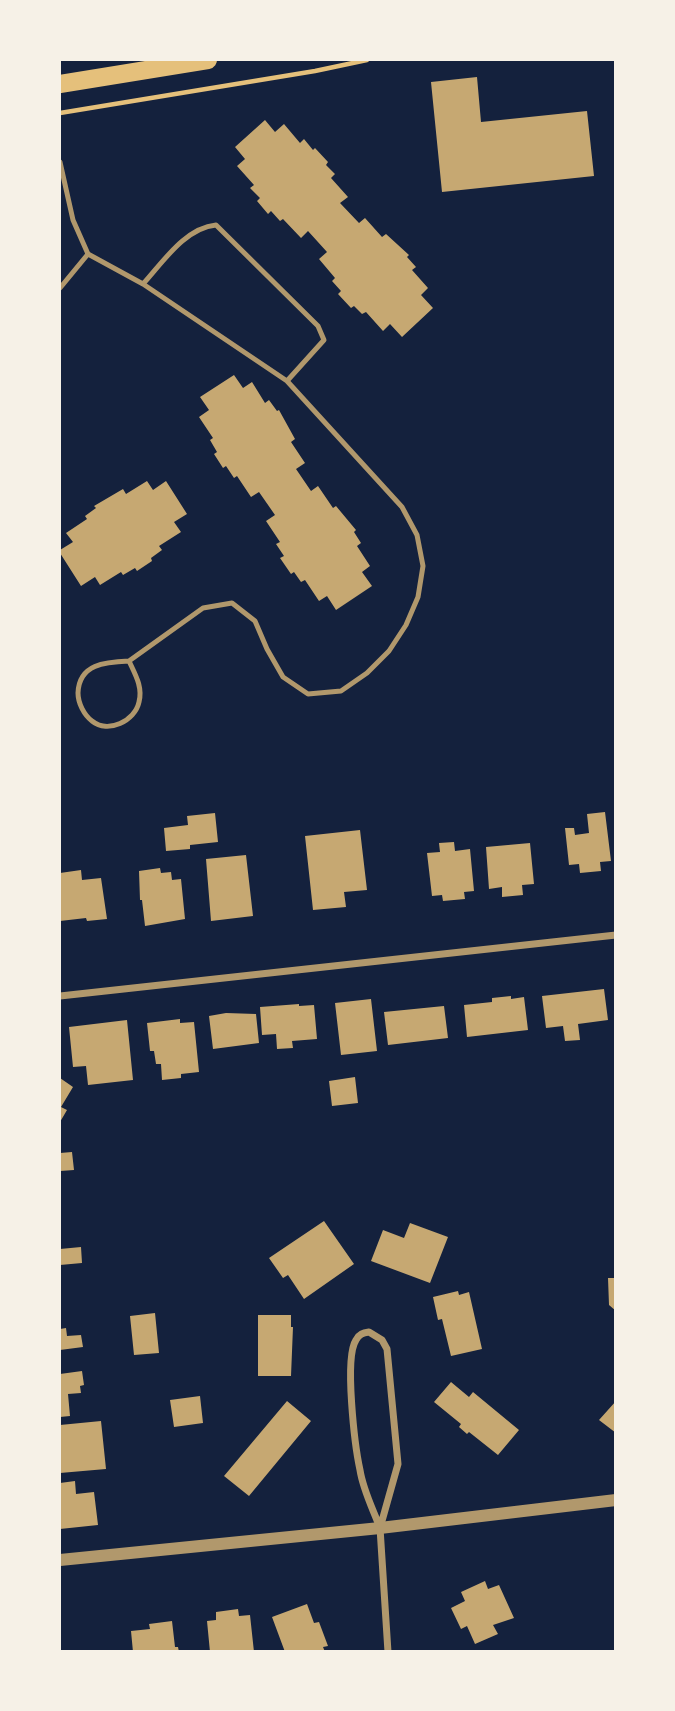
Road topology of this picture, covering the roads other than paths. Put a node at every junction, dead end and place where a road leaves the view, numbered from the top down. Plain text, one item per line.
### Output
1 (208, 60) edge
2 (60, 84) edge
3 (60, 162) edge
4 (88, 254) junction
5 (143, 284) junction
6 (60, 288) edge
7 (287, 381) junction
8 (129, 661) junction
9 (615, 935) edge
10 (60, 996) edge
11 (615, 1500) edge
12 (380, 1528) junction
13 (60, 1560) edge
14 (388, 1651) edge

1 - 2 main road
3 - 4 lane
4 - 5 lane
4 - 6 lane
5 - 7 lane
5 - 7 lane
7 - 8 lane
8 - 8 lane
9 - 10 street
11 - 12 street
12 - 12 street
12 - 13 street
12 - 14 street

